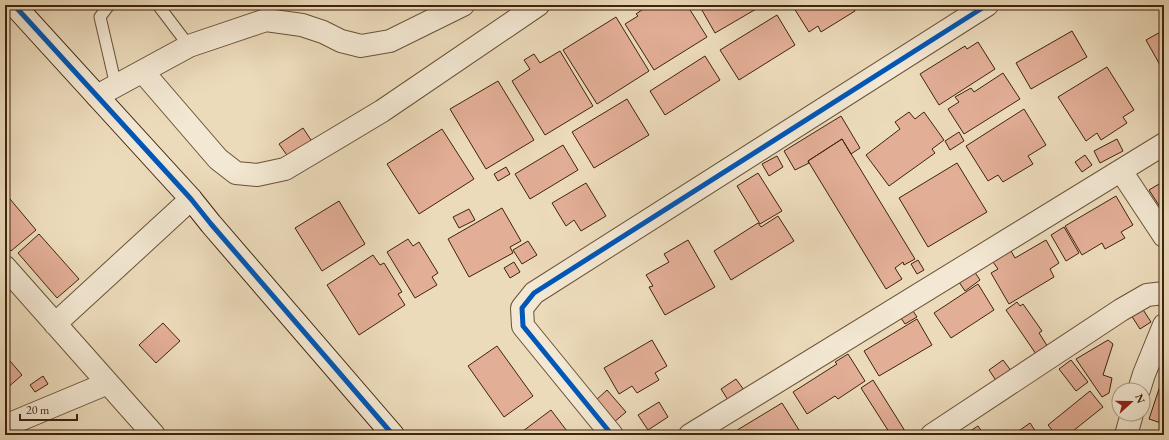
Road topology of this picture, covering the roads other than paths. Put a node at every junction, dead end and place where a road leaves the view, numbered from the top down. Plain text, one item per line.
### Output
1 (14, 5) edge
2 (109, 5) edge
3 (158, 5) edge
4 (463, 5) edge
5 (538, 5) edge
6 (987, 5) edge
7 (189, 46) junction
8 (143, 72) junction
9 (116, 86) junction
10 (97, 96) junction
11 (1164, 144) edge
12 (1121, 170) junction
13 (191, 199) junction
14 (1164, 236) edge
15 (5, 267) edge
16 (1164, 293) edge
17 (55, 324) junction
18 (1164, 325) edge
19 (1142, 382) edge
20 (108, 383) junction
21 (1130, 422) edge
22 (5, 426) edge
23 (154, 435) edge
24 (393, 435) edge
25 (612, 435) edge
26 (690, 435) edge
27 (932, 435) edge
28 (1126, 435) edge

1 - 10 street
2 - 9 lane
3 - 7 lane
4 - 7 street
5 - 8 street
6 - 25 street
7 - 8 street
8 - 9 street
9 - 10 street
10 - 13 street
11 - 12 street
12 - 14 street
12 - 26 street
13 - 17 street
13 - 24 street
15 - 17 street
16 - 27 street
17 - 20 street
18 - 19 street
20 - 22 street
20 - 23 street
21 - 28 street

